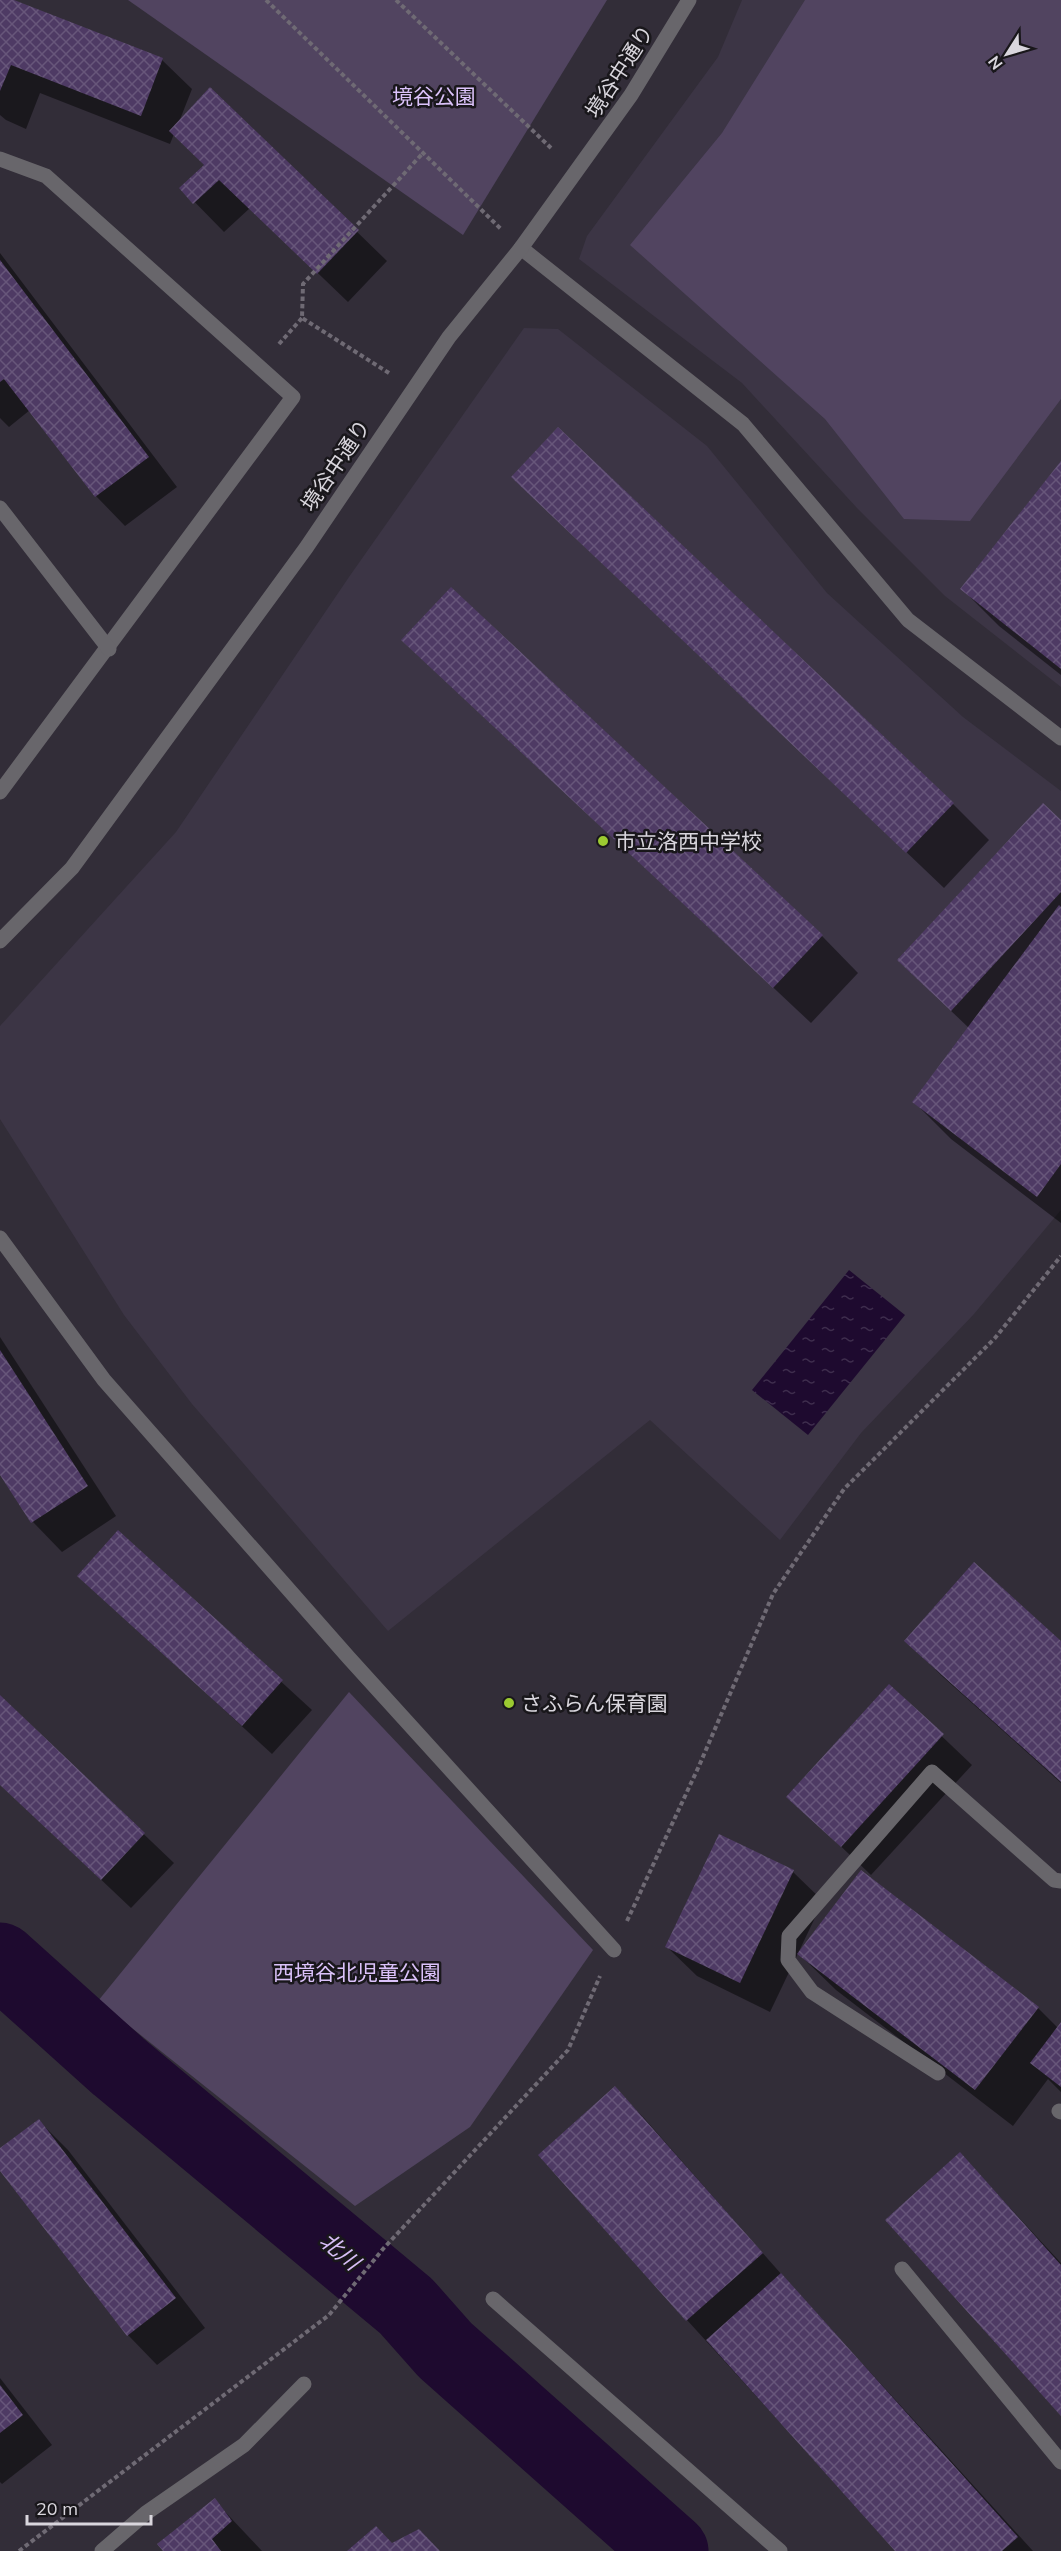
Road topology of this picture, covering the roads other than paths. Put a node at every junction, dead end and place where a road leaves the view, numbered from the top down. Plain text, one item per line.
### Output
1 (689, 0) edge
2 (0, 159) edge
3 (521, 248) junction
4 (0, 508) edge
5 (109, 649) junction
6 (1061, 738) edge
7 (0, 792) edge
8 (0, 941) edge
9 (0, 1238) edge
10 (1061, 1881) edge
11 (614, 1950) road end
12 (938, 2073) dead end
13 (903, 2269) dead end
14 (493, 2299) dead end
15 (304, 2384) dead end
16 (1061, 2462) edge
17 (102, 2551) edge
18 (780, 2551) edge

1 - 3 street, 境谷中通り
2 - 5 street
3 - 6 street
3 - 8 street, 境谷中通り
4 - 5 street
5 - 7 street
9 - 11 street
10 - 12 street
13 - 16 street
14 - 18 street
15 - 17 street

